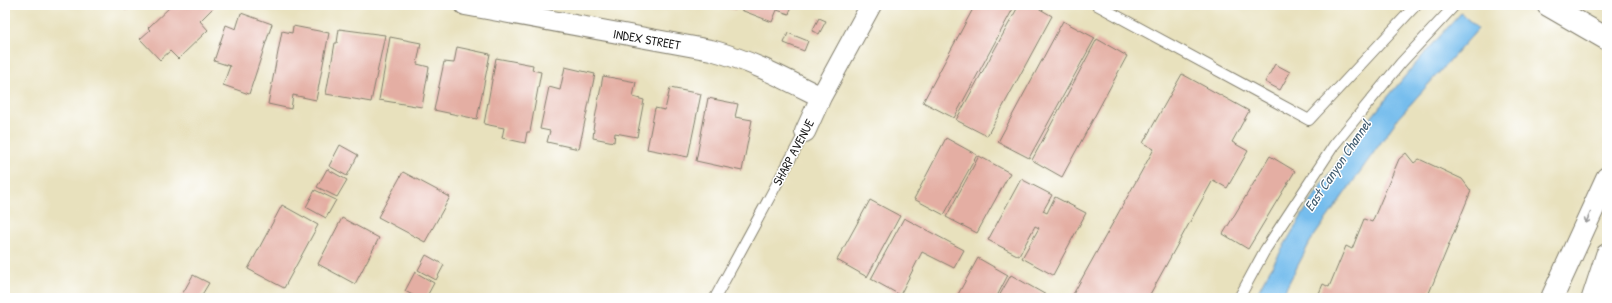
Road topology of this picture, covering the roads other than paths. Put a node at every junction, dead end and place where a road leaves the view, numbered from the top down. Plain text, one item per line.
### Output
1 (465, 5) edge
2 (871, 5) edge
3 (1096, 5) edge
4 (1416, 5) edge
5 (1455, 5) edge
6 (1548, 5) edge
7 (1607, 39) edge
8 (821, 98) junction
9 (805, 132) joint
10 (1606, 180) edge
11 (1607, 255) edge
12 (714, 298) edge
13 (1239, 298) edge
14 (1552, 298) edge
15 (1593, 298) edge

1 - 8 street, INDEX STREET
2 - 8 street, SHARP AVENUE
3 - 4 lane
5 - 13 lane
6 - 7 main road
8 - 9 street, SHARP AVENUE
9 - 12 lane, SHARP AVENUE
10 -> 14 main road
11 - 15 main road

